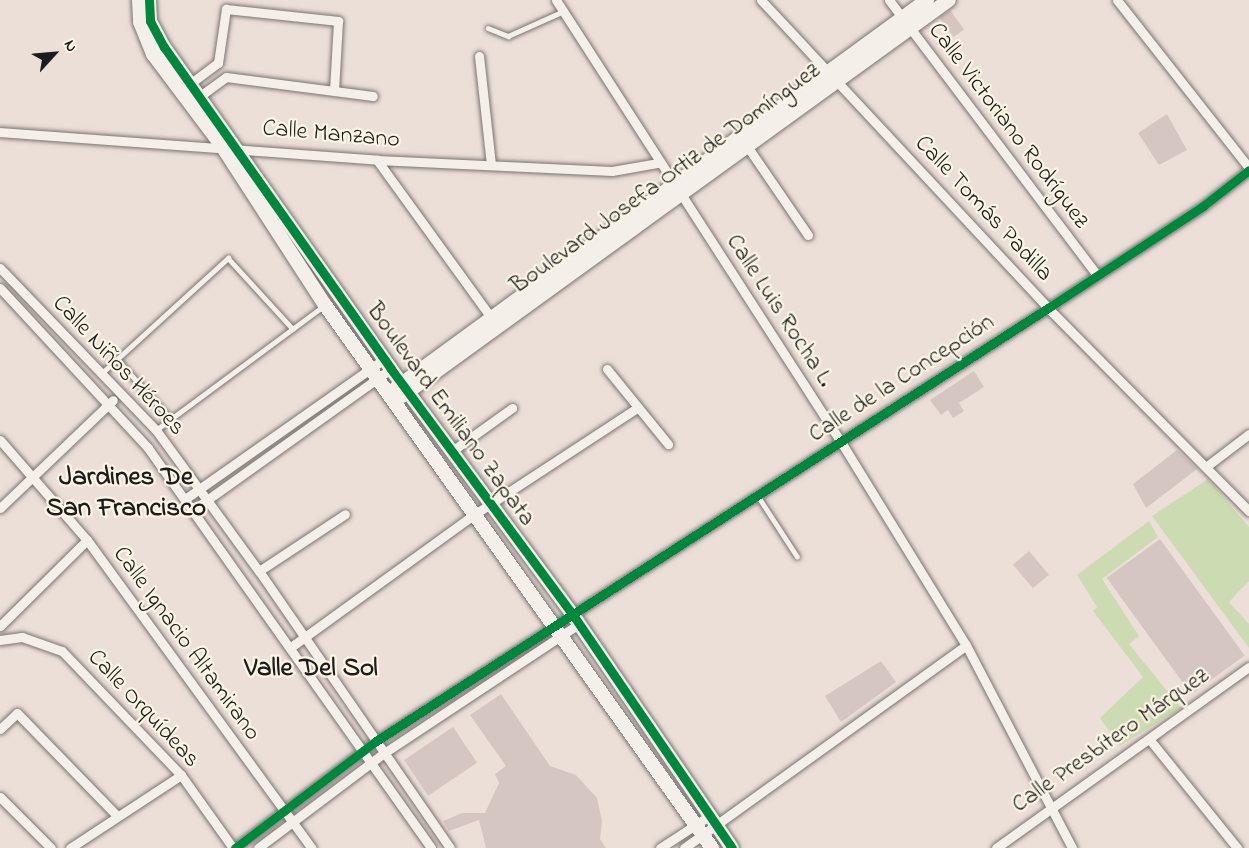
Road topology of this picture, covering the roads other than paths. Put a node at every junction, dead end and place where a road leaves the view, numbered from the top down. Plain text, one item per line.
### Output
1 (139, 0) edge
2 (149, 0) edge
3 (556, 0) edge
4 (761, 0) edge
5 (889, 0) edge
6 (927, 0) edge
7 (949, 0) edge
8 (1117, 0) edge
9 (564, 11) junction
10 (907, 24) junction
11 (488, 28) dead end
12 (479, 56) dead end
13 (218, 63) junction
14 (226, 77) junction
15 (834, 79) junction
16 (191, 83) junction
17 (334, 90) junction
18 (200, 96) junction
19 (373, 96) dead end
20 (0, 132) edge
21 (222, 146) junction
22 (747, 146) junction
23 (237, 147) junction
24 (377, 160) junction
25 (658, 163) junction
26 (491, 164) junction
27 (1249, 169) edge
28 (676, 190) junction
29 (808, 235) dead end
30 (0, 268) edge
31 (1096, 274) junction
32 (0, 288) edge
33 (325, 305) junction
34 (1048, 308) junction
35 (492, 319) junction
36 (293, 329) junction
37 (118, 360) junction
38 (388, 364) junction
39 (607, 369) dead end
40 (100, 374) junction
41 (374, 374) junction
42 (405, 388) junction
43 (119, 394) junction
44 (391, 398) junction
45 (109, 404) junction
46 (512, 408) dead end
47 (637, 408) junction
48 (171, 419) junction
49 (156, 430) junction
50 (1249, 434) edge
51 (0, 440) edge
52 (841, 442) junction
53 (668, 444) dead end
54 (452, 451) junction
55 (1207, 466) junction
56 (34, 477) junction
57 (199, 490) junction
58 (758, 496) junction
59 (185, 499) junction
60 (207, 501) junction
61 (490, 505) junction
62 (0, 508) edge
63 (193, 510) junction
64 (1249, 511) edge
65 (345, 514) dead end
66 (475, 514) junction
67 (87, 540) junction
68 (797, 556) dead end
69 (259, 571) junction
70 (576, 620) junction
71 (0, 626) edge
72 (558, 631) junction
73 (303, 636) junction
74 (0, 640) edge
75 (966, 645) junction
76 (291, 647) junction
77 (1249, 667) edge
78 (0, 729) edge
79 (1150, 740) junction
80 (376, 741) junction
81 (362, 752) junction
82 (384, 753) junction
83 (370, 764) junction
84 (181, 776) junction
85 (0, 797) edge
86 (1051, 808) junction
87 (283, 811) junction
88 (117, 816) junction
89 (712, 820) junction
90 (292, 824) junction
91 (700, 829) junction
92 (51, 848) edge
93 (70, 848) edge
94 (234, 848) edge
95 (258, 848) edge
96 (312, 848) edge
97 (431, 848) edge
98 (450, 848) edge
99 (660, 848) edge
100 (684, 848) edge
101 (712, 848) edge
102 (732, 848) edge
103 (996, 848) edge
104 (1072, 848) edge
105 (1237, 848) edge

1 - 21 street, Boulevard Emiliano Zapata
2 - 16 street, Boulevard Emiliano Zapata
3 - 9 street, Calle Luis Rocha L.
4 - 15 street, Calle Tomás Padilla
5 - 10 street, Calle Victoriano Rodríguez
6 - 10 street, Boulevard Josefa Ortiz de Domínguez
7 - 10 street, Boulevard Josefa Ortiz de Domínguez
8 - 27 street
9 - 11 lane
9 - 25 street, Calle Luis Rocha L.
10 - 15 street, Boulevard Josefa Ortiz de Domínguez
10 - 31 street, Calle Victoriano Rodríguez
12 - 26 street
13 - 14 street
13 - 16 street
13 - 17 street
14 - 17 street
14 - 18 street
15 - 22 street, Boulevard Josefa Ortiz de Domínguez
15 - 28 street, Boulevard Josefa Ortiz de Domínguez
15 - 34 street, Calle Tomás Padilla
16 - 18 street, Boulevard Emiliano Zapata
17 - 19 street
18 - 23 street, Boulevard Emiliano Zapata
20 - 21 street, Calle Manzano
21 - 23 street, Calle Manzano
21 - 33 street, Boulevard Emiliano Zapata
22 - 28 street, Boulevard Josefa Ortiz de Domínguez
22 - 29 street
23 - 24 street, Calle Manzano
23 - 38 street, Boulevard Emiliano Zapata
24 - 26 street, Calle Manzano
24 - 35 street
25 - 26 street, Calle Manzano
25 - 28 street, Calle Luis Rocha L.
27 - 31 street, Calle de la Concepción
28 - 35 street, Boulevard Josefa Ortiz de Domínguez
28 - 42 street, Boulevard Josefa Ortiz de Domínguez
28 - 52 street, Calle Luis Rocha L.
30 - 40 street, Calle Niños Héroes
31 - 34 street, Calle de la Concepción
32 - 45 street, Calle Niños Héroes
33 - 36 lane
33 - 41 street, Boulevard Emiliano Zapata
34 - 52 street, Calle de la Concepción
34 - 55 street, Calle Tomás Padilla
35 - 42 street, Boulevard Josefa Ortiz de Domínguez
36 - 37 lane
36 - 48 lane
37 - 40 lane
37 - 48 lane
38 - 41 street
38 - 42 street, Boulevard Emiliano Zapata
39 - 47 street
40 - 43 street, Calle Niños Héroes
41 - 44 street, Boulevard Emiliano Zapata
41 - 57 street
41 - 60 street
42 - 44 street
42 - 54 street, Boulevard Emiliano Zapata
43 - 45 street
43 - 49 street, Calle Niños Héroes
44 - 66 street, Boulevard Emiliano Zapata
45 - 56 street
45 - 59 street, Calle Niños Héroes
46 - 54 street
47 - 53 street
47 - 61 street
48 - 49 lane
49 - 57 street, Calle Niños Héroes
50 - 55 street
51 - 56 street, Calle Ignacio Altamirano
52 - 58 street, Calle de la Concepción
52 - 75 street, Calle Luis Rocha L.
54 - 61 street, Boulevard Emiliano Zapata
55 - 64 street, Calle Tomás Padilla
56 - 62 street
56 - 67 street, Calle Ignacio Altamirano
57 - 59 street
57 - 60 street, Calle Niños Héroes
58 - 68 lane
58 - 70 street, Calle de la Concepción
59 - 63 street, Calle Niños Héroes
60 - 63 street
60 - 69 street, Calle Niños Héroes
61 - 66 street
61 - 70 street, Boulevard Emiliano Zapata
63 - 76 street, Calle Niños Héroes
65 - 69 street
66 - 72 street, Boulevard Emiliano Zapata
66 - 73 street
67 - 71 street
67 - 87 street, Calle Ignacio Altamirano
69 - 73 street, Calle Niños Héroes
70 - 72 street, Calle de la Concepción
70 - 89 street, Boulevard Emiliano Zapata
72 - 80 street
72 - 82 street
72 - 91 street, Boulevard Emiliano Zapata
73 - 76 street
73 - 80 street, Calle Niños Héroes
74 - 84 street, Calle Orquídeas
75 - 86 street, Calle Luis Rocha L.
75 - 89 street
76 - 81 street, Calle Niños Héroes
77 - 79 street, Calle Presbítero Márquez
78 - 88 street
79 - 86 street, Calle Presbítero Márquez
79 - 105 street
80 - 81 street
80 - 82 street, Calle Niños Héroes
81 - 83 street, Calle Niños Héroes
81 - 87 street
82 - 83 street
82 - 98 street, Calle Niños Héroes
83 - 90 street
83 - 97 street, Calle Niños Héroes
84 - 88 street
84 - 94 street, Calle Orquídeas
85 - 92 street
86 - 103 street, Calle Presbítero Márquez
86 - 104 street, Calle Luis Rocha L.
87 - 90 street, Calle Ignacio Altamirano
87 - 94 street
88 - 93 street
89 - 91 street
89 - 102 street, Boulevard Emiliano Zapata
90 - 95 street
90 - 96 street, Calle Ignacio Altamirano
91 - 99 street
91 - 100 street
91 - 101 street, Boulevard Emiliano Zapata

